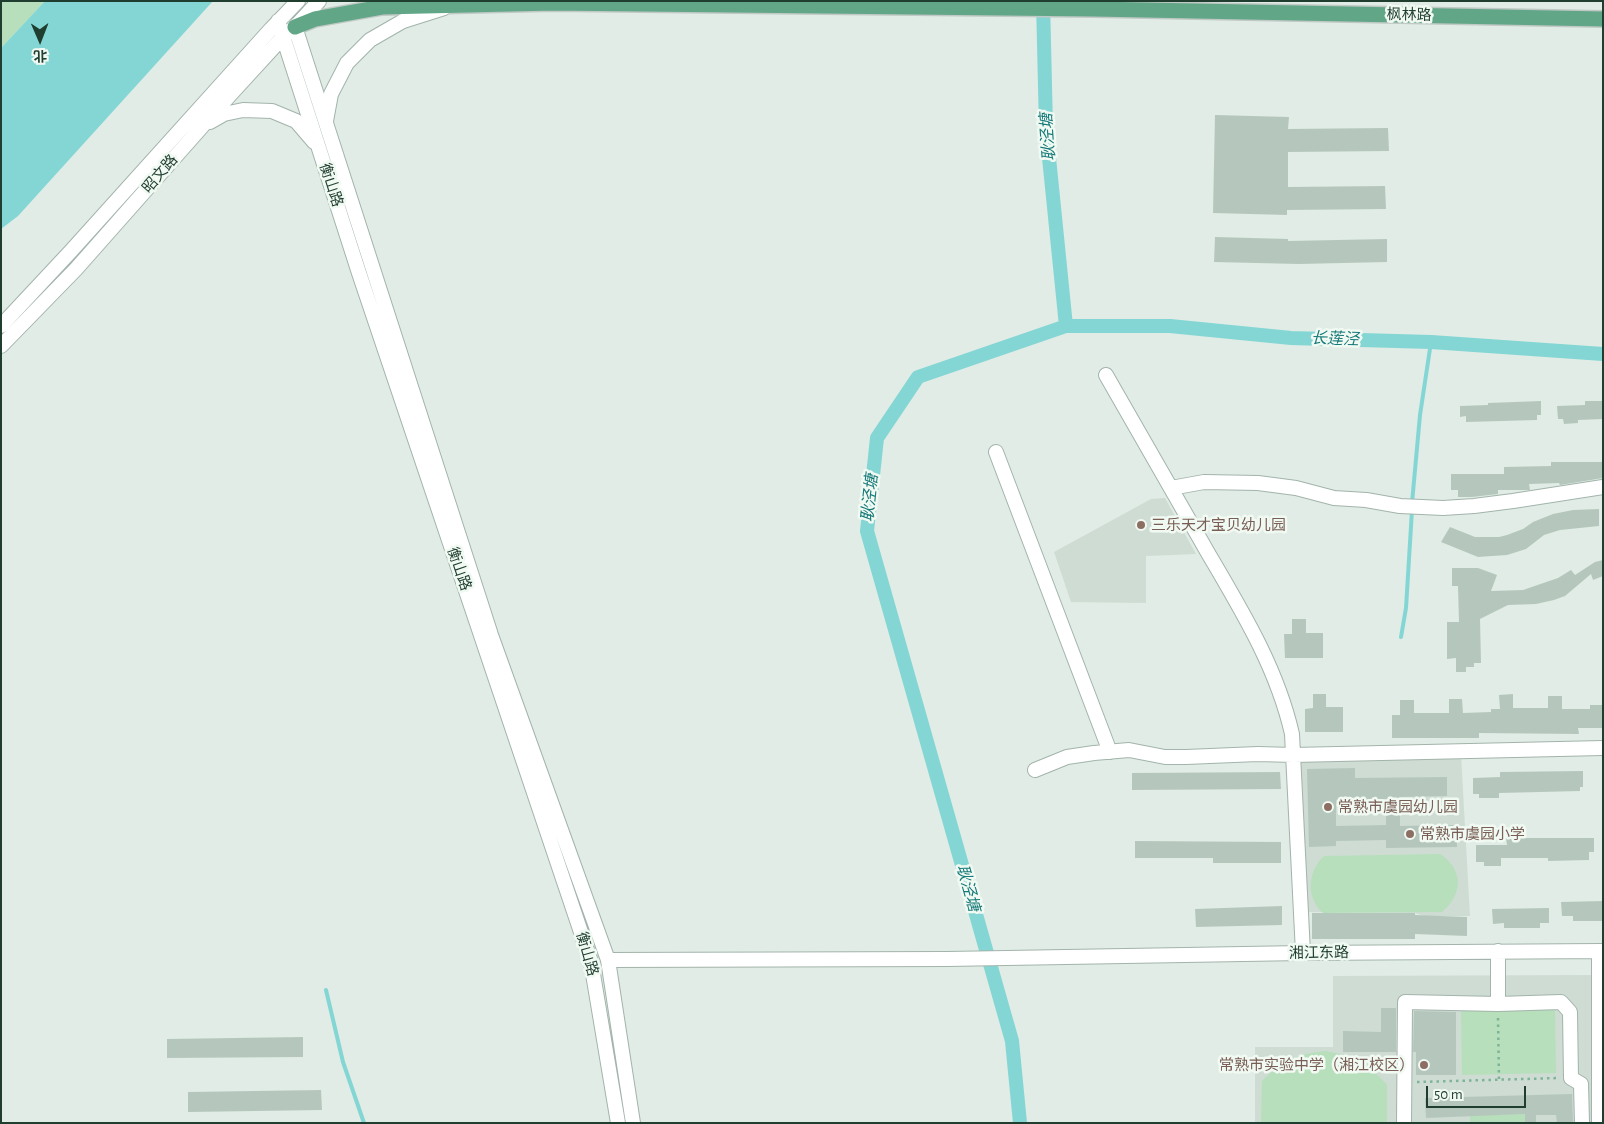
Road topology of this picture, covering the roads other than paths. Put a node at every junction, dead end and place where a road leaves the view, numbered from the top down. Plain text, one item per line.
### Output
1 (298, 1) edge
2 (319, 1) edge
3 (457, 5) junction
4 (1603, 19) edge
5 (278, 21) junction
6 (289, 32) junction
7 (326, 124) junction
8 (201, 128) junction
9 (318, 146) junction
10 (1, 326) edge
11 (1, 346) edge
12 (1106, 375) dead end
13 (996, 452) dead end
14 (1603, 487) edge
15 (1171, 488) junction
16 (1603, 748) edge
17 (1110, 752) junction
18 (1293, 755) junction
19 (1035, 770) dead end
20 (1498, 951) junction
21 (1601, 951) edge
22 (1303, 953) junction
23 (608, 960) junction
24 (1498, 1004) junction
25 (618, 1123) edge
26 (633, 1123) edge
27 (1404, 1123) edge
28 (1582, 1123) edge
29 (1599, 1123) edge

1 - 5 street
2 - 6 street, 昭文路
3 - 4 main road, 枫林路
3 - 6 main road
3 - 7 street
5 - 6 street, 衡山路
5 - 10 street
6 - 7 street, 衡山路
6 - 8 street, 昭文路
6 - 9 street, 衡山路
7 - 23 street, 衡山路
8 - 9 street
8 - 11 street, 昭文路
9 - 25 street, 衡山路
12 - 15 street
13 - 17 street
14 - 15 street
15 - 18 street
16 - 18 street
17 - 18 street
17 - 19 street
18 - 22 street
20 - 21 street, 湘江东路
20 - 22 street, 湘江东路
20 - 24 street
21 - 29 street
22 - 23 street, 湘江东路
23 - 26 street, 衡山路
24 - 27 street
24 - 28 street

